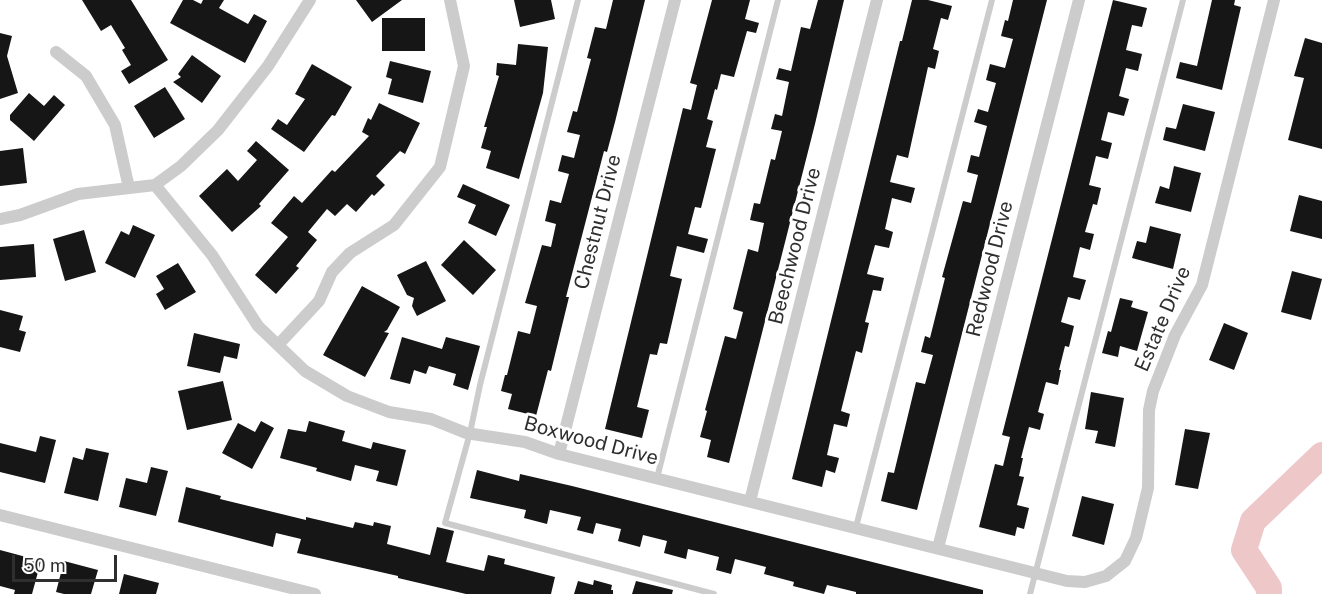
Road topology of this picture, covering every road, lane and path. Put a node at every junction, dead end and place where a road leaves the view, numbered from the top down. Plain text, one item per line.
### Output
1 (450, 0) edge
2 (578, 0) edge
3 (675, 0) edge
4 (778, 0) edge
5 (877, 0) edge
6 (992, 0) edge
7 (1079, 0) edge
8 (1183, 0) edge
9 (1274, 0) edge
10 (305, 2) edge
11 (56, 52) dead end
12 (156, 185) junction
13 (129, 188) junction
14 (0, 219) edge
15 (278, 345) junction
16 (470, 434) junction
17 (559, 454) junction
18 (657, 478) junction
19 (750, 501) junction
20 (0, 515) edge
21 (856, 527) junction
22 (938, 548) junction
23 (1036, 573) junction
24 (1106, 576) joint
25 (315, 594) edge
26 (714, 594) edge
27 (1030, 594) edge

1 - 15 street
2 - 16 lane
3 - 17 street, Chestnut Drive
4 - 18 lane
5 - 19 street, Beechwood Drive
6 - 21 lane
7 - 22 street, Redwood Drive
8 - 23 lane
9 - 24 street, Estate Drive
10 - 12 street
11 - 13 street
12 - 13 street
12 - 15 street, Boxwood Drive
13 - 14 street
15 - 16 street, Boxwood Drive
16 - 17 street, Boxwood Drive
16 - 26 lane
17 - 18 street, Boxwood Drive
18 - 19 street, Boxwood Drive
19 - 21 street, Boxwood Drive
20 - 25 street
21 - 22 street, Boxwood Drive
22 - 23 street, Boxwood Drive
23 - 24 street, Boxwood Drive
23 - 27 lane

